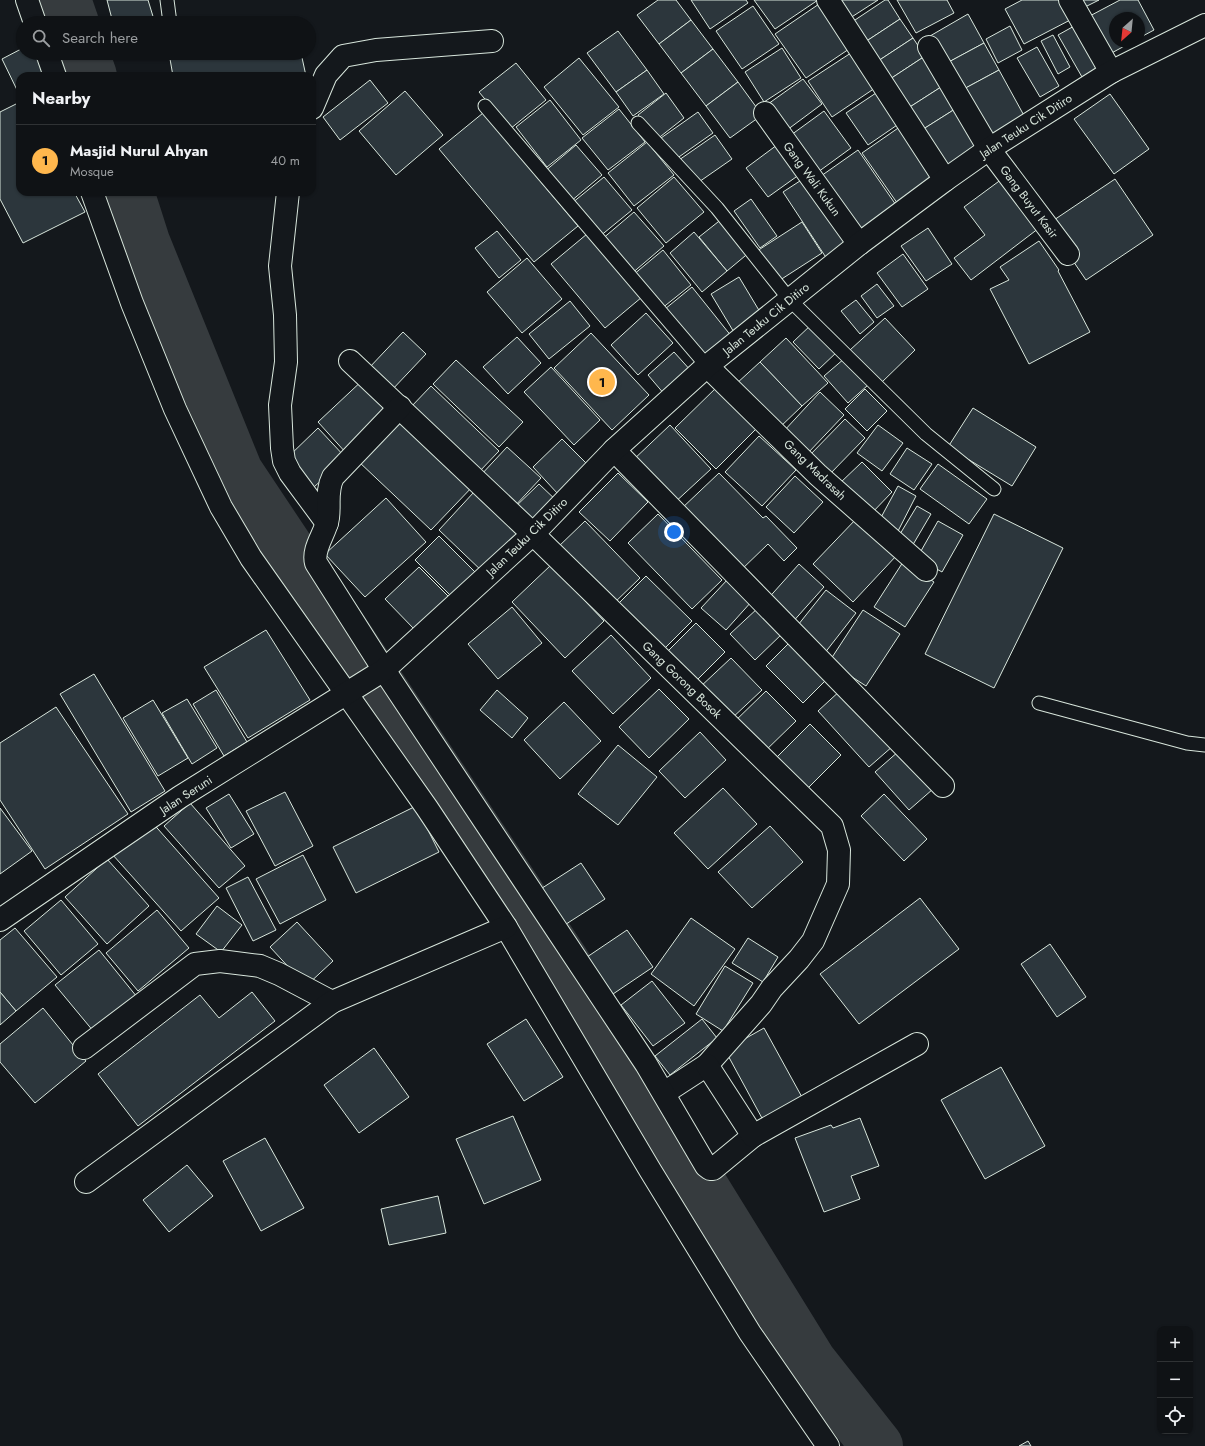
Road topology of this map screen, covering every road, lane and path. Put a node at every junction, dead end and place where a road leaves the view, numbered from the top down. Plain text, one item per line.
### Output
1 (27, 0) edge
2 (167, 0) edge
3 (828, 0) edge
4 (1070, 0) edge
5 (33, 16) edge
6 (169, 16) edge
7 (1205, 25) edge
8 (492, 41) dead end
9 (929, 47) dead end
10 (49, 60) edge
11 (53, 72) edge
12 (1111, 72) junction
13 (316, 99) edge
14 (484, 106) dead end
15 (765, 114) dead end
16 (638, 123) dead end
17 (989, 149) junction
18 (945, 180) junction
19 (93, 196) edge
20 (288, 196) edge
21 (859, 244) junction
22 (1068, 254) dead end
23 (790, 300) junction
24 (350, 361) dead end
25 (707, 366) junction
26 (400, 407) junction
27 (614, 450) junction
28 (994, 489) dead end
29 (327, 523) junction
30 (533, 534) junction
31 (926, 570) dead end
32 (380, 673) junction
33 (350, 691) junction
34 (1039, 703) dead end
35 (1205, 745) edge
36 (943, 786) dead end
37 (0, 920) edge
38 (506, 927) junction
39 (332, 1002) junction
40 (917, 1044) dead end
41 (84, 1048) dead end
42 (707, 1064) junction
43 (664, 1093) junction
44 (753, 1136) junction
45 (86, 1182) dead end
46 (828, 1446) edge

1 - 5 street
2 - 6 lane
3 - 18 street
4 - 12 street
7 - 12 street, Jalan Teuku Cik Ditiro
8 - 13 street
9 - 17 street, Gang Buyut Kasir
10 - 11 street
12 - 17 street, Jalan Teuku Cik Ditiro
14 - 25 lane
15 - 21 street, Gang Wali Kukun
16 - 23 lane
17 - 18 street, Jalan Teuku Cik Ditiro
17 - 22 street, Gang Buyut Kasir
18 - 21 street, Jalan Teuku Cik Ditiro
19 - 33 street
20 - 29 street
21 - 23 street, Jalan Teuku Cik Ditiro
23 - 25 street, Jalan Teuku Cik Ditiro
23 - 28 lane
24 - 26 street, Gang Gorong Bosok
25 - 27 street, Jalan Teuku Cik Ditiro
25 - 31 street, Gang Madrasah
26 - 29 street
26 - 30 street, Gang Gorong Bosok
27 - 30 street, Jalan Teuku Cik Ditiro
27 - 36 street
29 - 32 street
30 - 32 street, Jalan Teuku Cik Ditiro
30 - 42 street, Gang Gorong Bosok
32 - 33 street, Jalan Seruni
32 - 43 street
33 - 37 street, Jalan Seruni
33 - 38 street
34 - 35 lane
38 - 39 street
38 - 46 street
39 - 41 street
39 - 45 street
40 - 44 street
42 - 43 street
42 - 44 street
43 - 44 street

